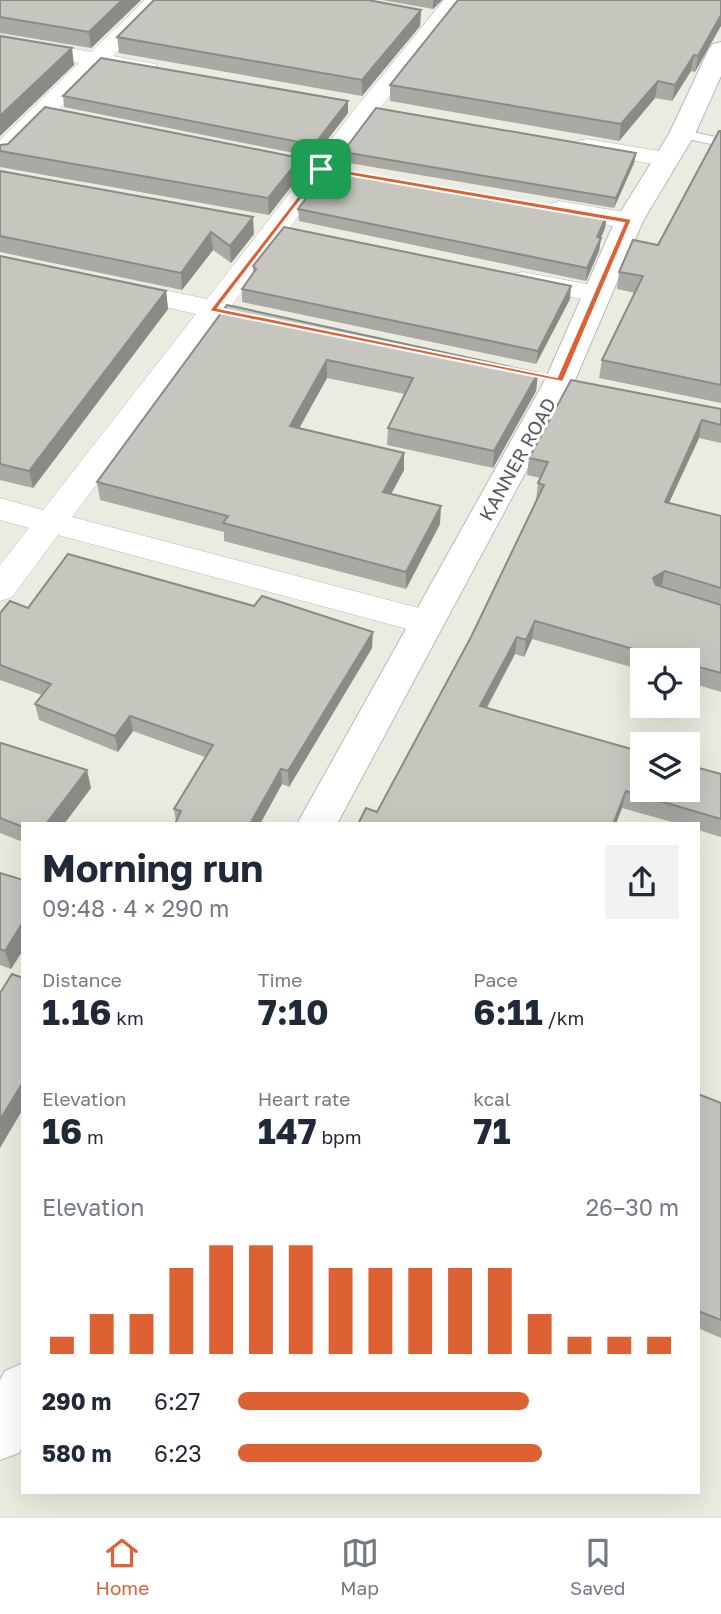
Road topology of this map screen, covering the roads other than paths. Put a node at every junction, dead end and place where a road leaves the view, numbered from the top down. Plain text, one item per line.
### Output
1 (158, 0) edge
2 (436, 12) edge
3 (0, 42) edge
4 (721, 49) edge
5 (96, 60) junction
6 (164, 72) edge
7 (340, 104) edge
8 (367, 109) junction
9 (41, 113) junction
10 (394, 113) edge
11 (68, 118) edge
12 (721, 142) edge
13 (570, 143) edge
14 (674, 147) junction
15 (0, 154) edge
16 (535, 205) edge
17 (629, 221) junction
18 (248, 222) edge
19 (288, 230) junction
20 (493, 274) edge
21 (93, 283) edge
22 (597, 294) junction
23 (212, 309) junction
24 (252, 317) edge
25 (0, 509) edge
26 (50, 522) junction
27 (0, 589) edge
28 (426, 622) junction
29 (318, 822) edge
30 (21, 1393) edge
31 (0, 1434) edge

1 - 5 street
2 - 8 street
3 - 5 street
4 - 14 street, KANNER ROAD
5 - 6 street
5 - 9 street
7 - 8 street
8 - 10 street
8 - 19 street
9 - 11 street
9 - 15 street
12 - 14 lane
13 - 14 street
14 - 17 street, KANNER ROAD
16 - 17 street
17 - 22 street, KANNER ROAD
18 - 19 street
19 - 23 street
20 - 22 street
21 - 23 street
22 - 28 street, KANNER ROAD
23 - 24 street
23 - 26 street
25 - 26 street
26 - 27 street
26 - 28 street
28 - 29 street, KANNER ROAD
30 - 31 street

